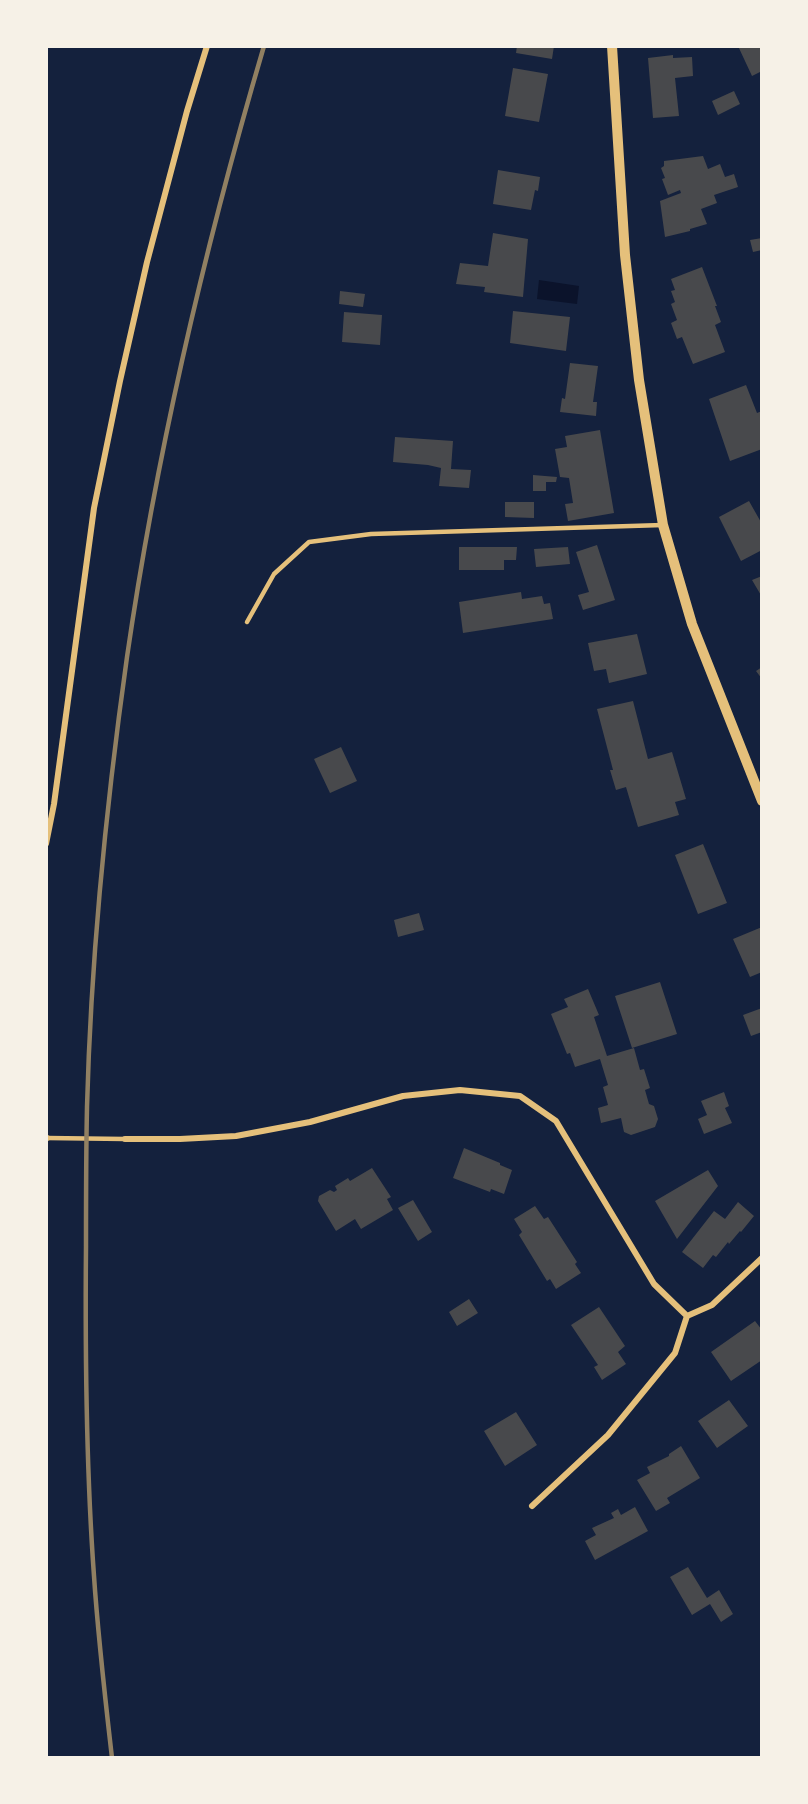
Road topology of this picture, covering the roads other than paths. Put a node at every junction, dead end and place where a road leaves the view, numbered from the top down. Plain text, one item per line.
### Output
1 (207, 46) edge
2 (612, 46) edge
3 (663, 525) junction
4 (247, 622) dead end
5 (762, 801) edge
6 (46, 844) edge
7 (47, 1138) edge
8 (124, 1139) joint
9 (762, 1258) edge
10 (687, 1316) junction
11 (532, 1506) dead end

1 - 6 street
2 - 3 street
3 - 4 lane
3 - 5 street
7 - 8 lane
8 - 10 street
9 - 10 street
10 - 11 street

